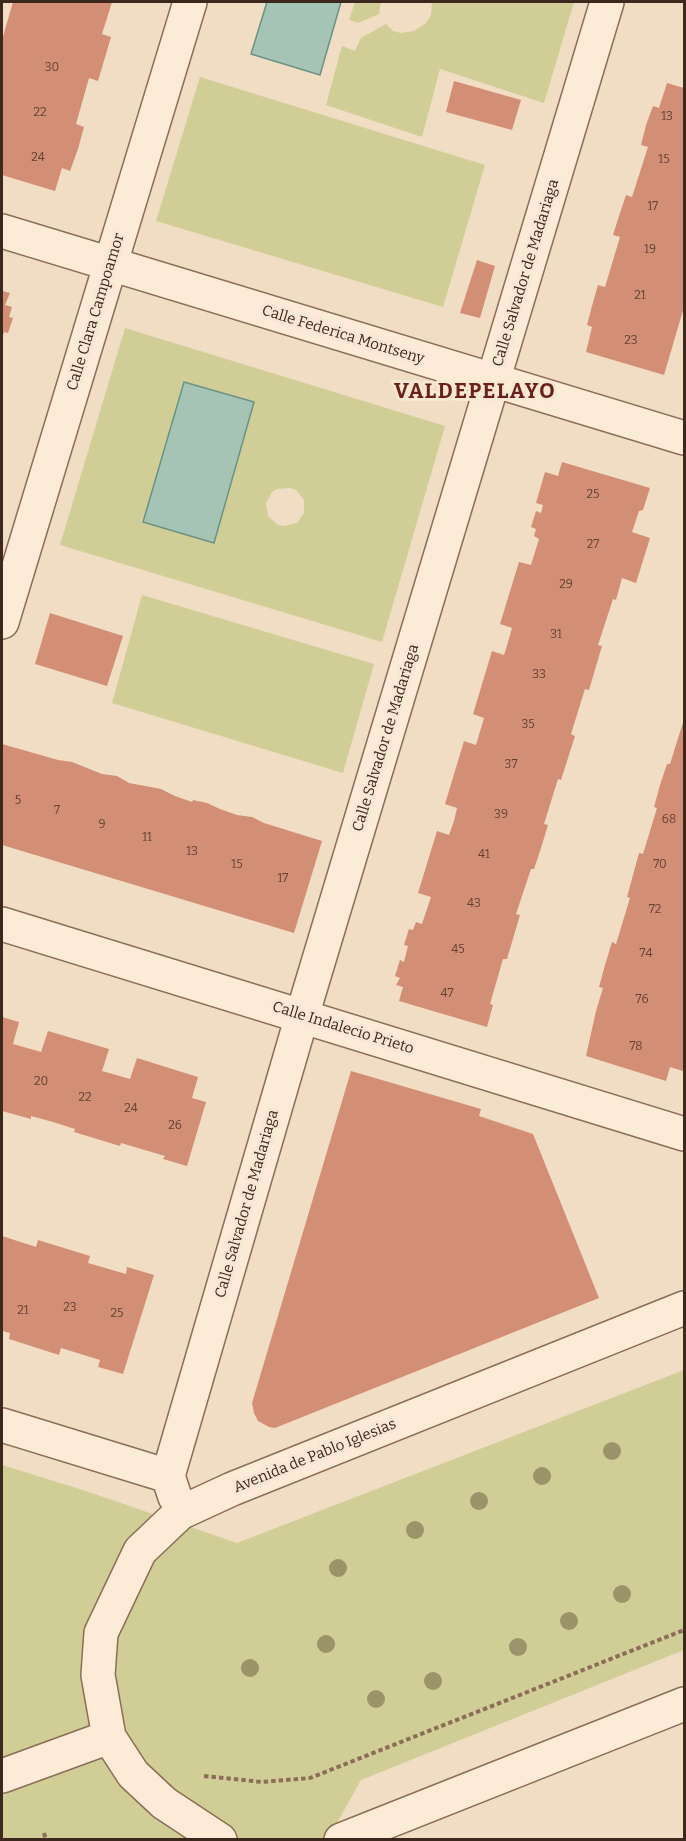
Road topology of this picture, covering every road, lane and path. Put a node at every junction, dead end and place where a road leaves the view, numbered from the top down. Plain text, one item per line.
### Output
1 (190, 2) edge
2 (607, 2) edge
3 (2, 231) edge
4 (111, 264) junction
5 (494, 381) junction
6 (684, 438) edge
7 (2, 622) edge
8 (2, 924) edge
9 (302, 1016) junction
10 (684, 1134) edge
11 (684, 1308) edge
12 (2, 1425) edge
13 (168, 1476) junction
14 (180, 1513) junction
15 (684, 1630) edge
16 (684, 1704) edge
17 (109, 1737) junction
18 (2, 1776) edge
19 (164, 1803) junction
20 (44, 1833) dead end
21 (46, 1839) edge
22 (220, 1839) edge
23 (341, 1839) edge

1 - 4 street, Calle Clara Campoamor
2 - 5 street, Calle Salvador de Madariaga
3 - 4 street, Calle Federica Montseny
4 - 5 street, Calle Federica Montseny
4 - 7 street, Calle Clara Campoamor
5 - 6 street, Calle Federica Montseny
5 - 9 street, Calle Salvador de Madariaga
8 - 9 street, Calle Indalecio Prieto
9 - 10 street, Calle Indalecio Prieto
9 - 13 street, Calle Salvador de Madariaga
11 - 14 street, Avenida de Pablo Iglesias
12 - 13 street
13 - 14 street
14 - 17 street, Avenida de Pablo Iglesias
15 - 19 path
16 - 23 street
17 - 18 street
17 - 19 street, Avenida de Pablo Iglesias
19 - 22 street, Avenida de Pablo Iglesias
20 - 21 path

